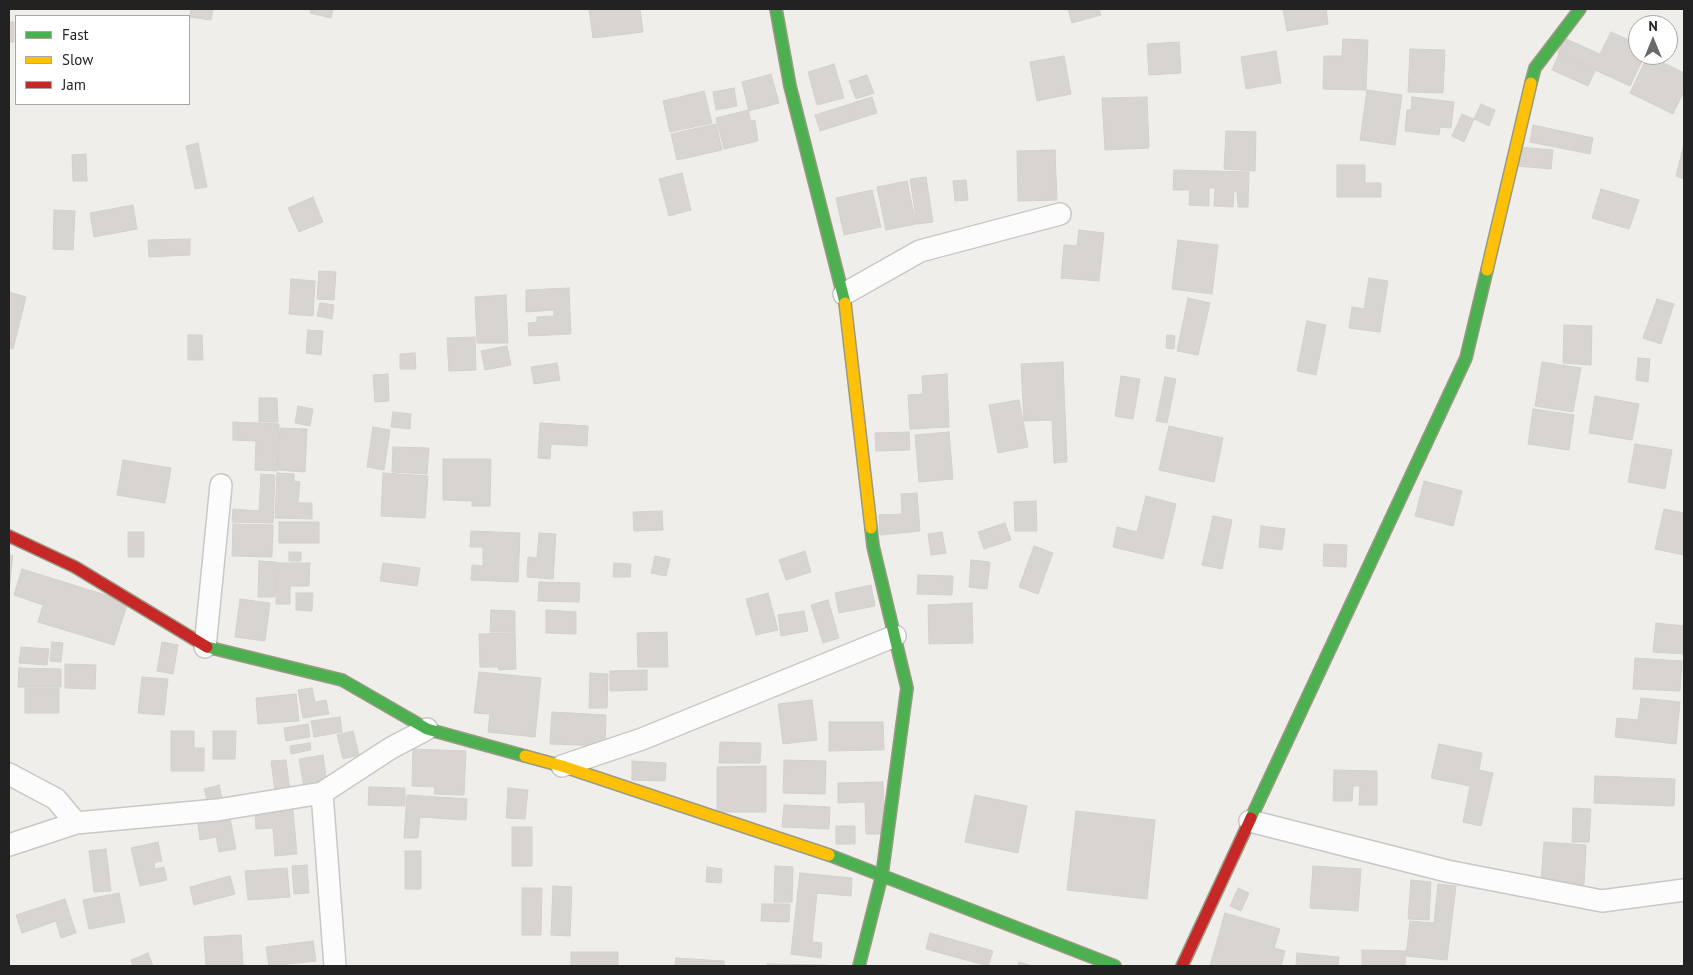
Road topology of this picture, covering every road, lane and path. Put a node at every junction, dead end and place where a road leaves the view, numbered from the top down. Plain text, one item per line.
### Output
1 (776, 9) edge
2 (1580, 9) edge
3 (1060, 214) dead end
4 (844, 294) junction
5 (220, 485) dead end
6 (9, 536) edge
7 (895, 636) junction
8 (205, 647) junction
9 (427, 729) junction
10 (562, 766) junction
11 (9, 774) edge
12 (322, 793) junction
13 (1250, 821) junction
14 (76, 823) junction
15 (9, 845) edge
16 (882, 875) junction
17 (1684, 890) edge
18 (335, 966) edge
19 (859, 966) edge
20 (1114, 966) edge
21 (1182, 966) edge

1 - 4 street
2 - 13 street
3 - 4 street
4 - 7 street
5 - 8 street
6 - 8 street
7 - 10 street
7 - 16 street
8 - 9 street
9 - 10 street
9 - 12 street
10 - 16 street
11 - 14 street
12 - 14 street
12 - 18 street
13 - 17 street
13 - 21 street
14 - 15 street
16 - 19 street
16 - 20 street

